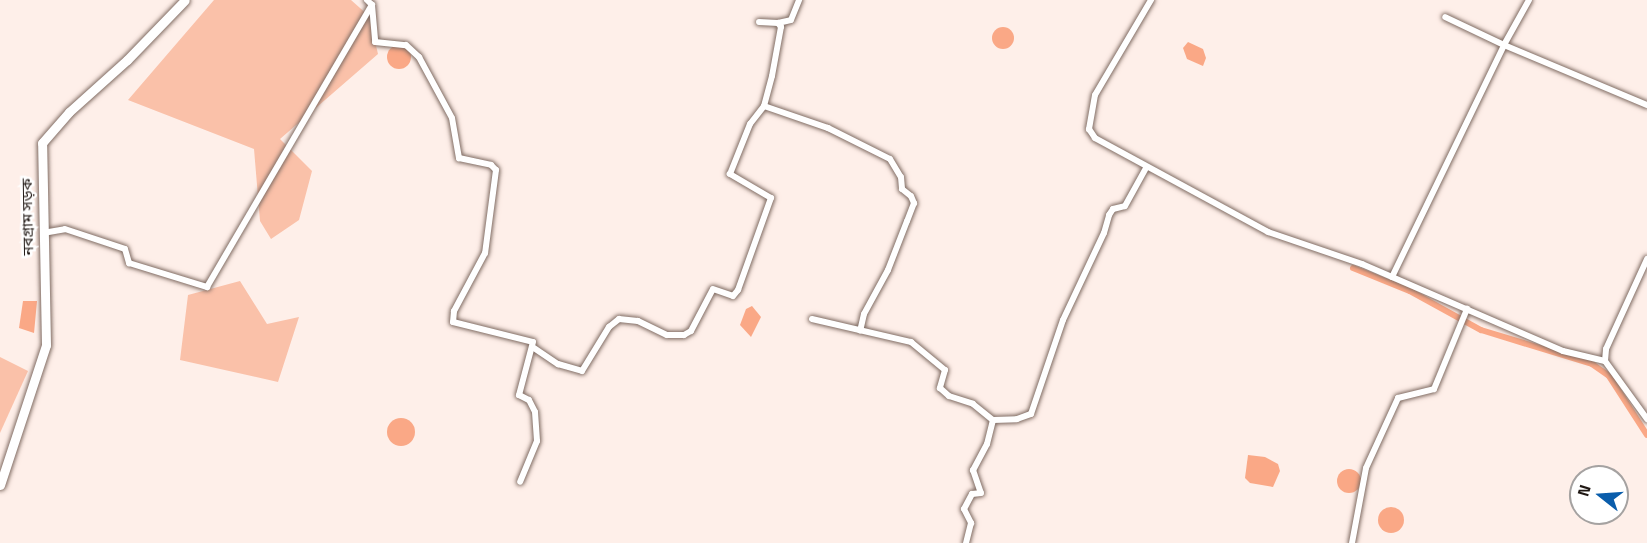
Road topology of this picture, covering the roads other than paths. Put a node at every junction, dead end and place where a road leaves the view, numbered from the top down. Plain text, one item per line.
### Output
1 (185, 0) edge
2 (799, 0) edge
3 (1151, 0) edge
4 (1529, 0) edge
5 (370, 3) edge
6 (1445, 17) dead end
7 (759, 22) dead end
8 (778, 23) junction
9 (1504, 45) junction
10 (1647, 105) edge
11 (764, 106) junction
12 (1146, 168) junction
13 (42, 233) junction
14 (1647, 259) edge
15 (1392, 277) junction
16 (1466, 312) junction
17 (812, 319) dead end
18 (860, 331) junction
19 (534, 348) junction
20 (1605, 361) junction
21 (1647, 419) edge
22 (993, 420) junction
23 (520, 482) dead end
24 (0, 485) edge
25 (966, 543) edge
26 (1352, 543) edge

1 - 13 main road, নবগ্রাম সড়ক
2 - 8 street
3 - 12 street
4 - 9 street
5 - 13 street
5 - 19 street
6 - 9 street
7 - 8 street
8 - 11 street
9 - 10 street
9 - 15 street
11 - 18 street
11 - 19 street
12 - 15 street
12 - 22 street
13 - 24 main road, নবগ্রাম সড়ক
14 - 20 street
15 - 16 street
16 - 20 street
16 - 26 street
17 - 18 street
18 - 22 street
19 - 23 street
20 - 21 street
22 - 25 street

